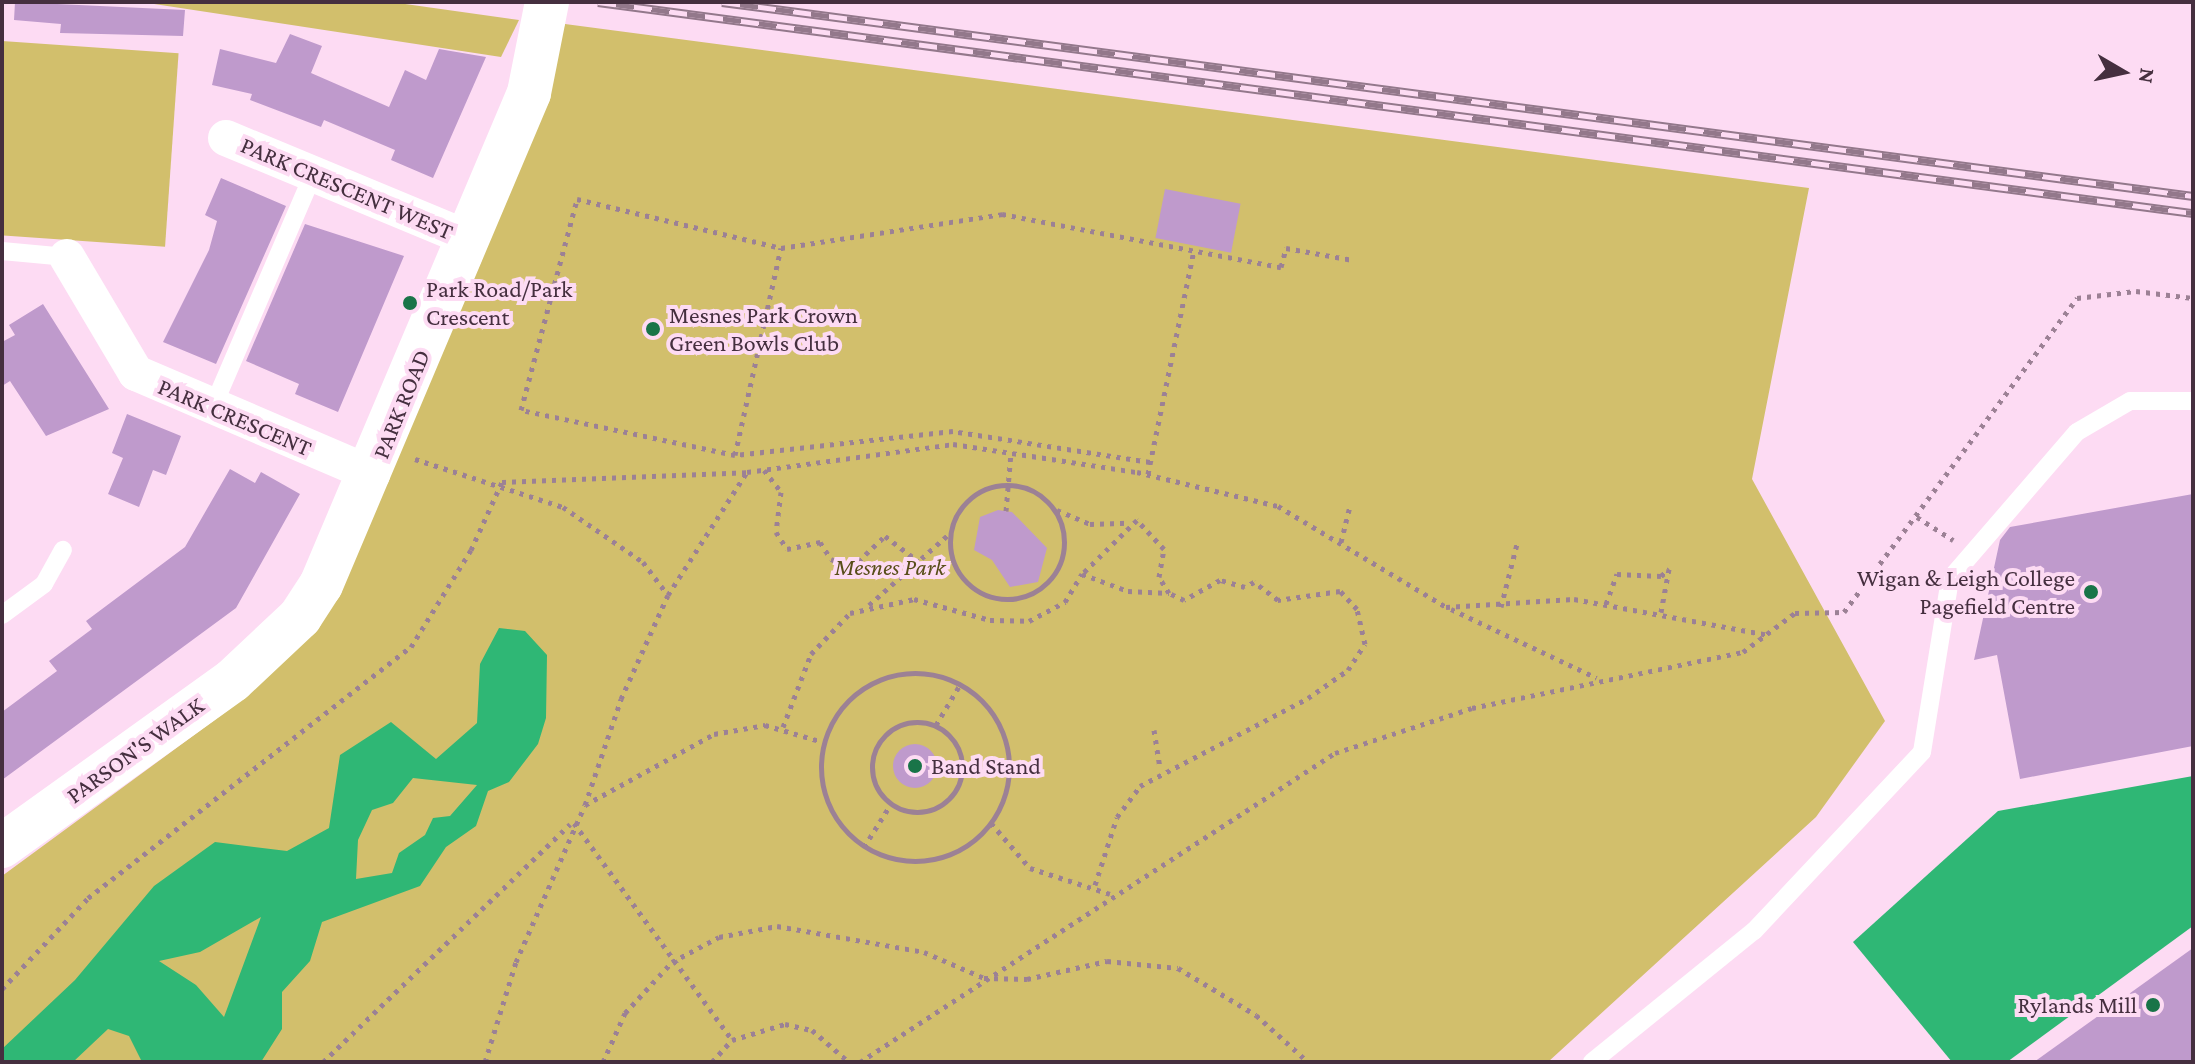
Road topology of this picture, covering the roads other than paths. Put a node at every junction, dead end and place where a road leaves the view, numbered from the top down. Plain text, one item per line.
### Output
1 (547, 2) edge
2 (226, 138) dead end
3 (313, 174) junction
4 (468, 238) junction
5 (2, 251) edge
6 (67, 257) joint
7 (2193, 401) edge
8 (212, 409) junction
9 (378, 460) junction
10 (63, 550) dead end
11 (2, 615) edge
12 (266, 652) joint
13 (2, 846) edge
14 (1592, 1062) edge

1 - 4 main road, PARK ROAD
2 - 3 street, PARK CRESCENT WEST
3 - 4 street, PARK CRESCENT WEST
3 - 8 lane
4 - 9 main road, PARK ROAD
5 - 6 lane
6 - 8 street, PARK CRESCENT
7 - 14 lane
8 - 9 street, PARK CRESCENT
9 - 12 main road, PARK ROAD
10 - 11 lane
12 - 13 main road, PARSON'S WALK

